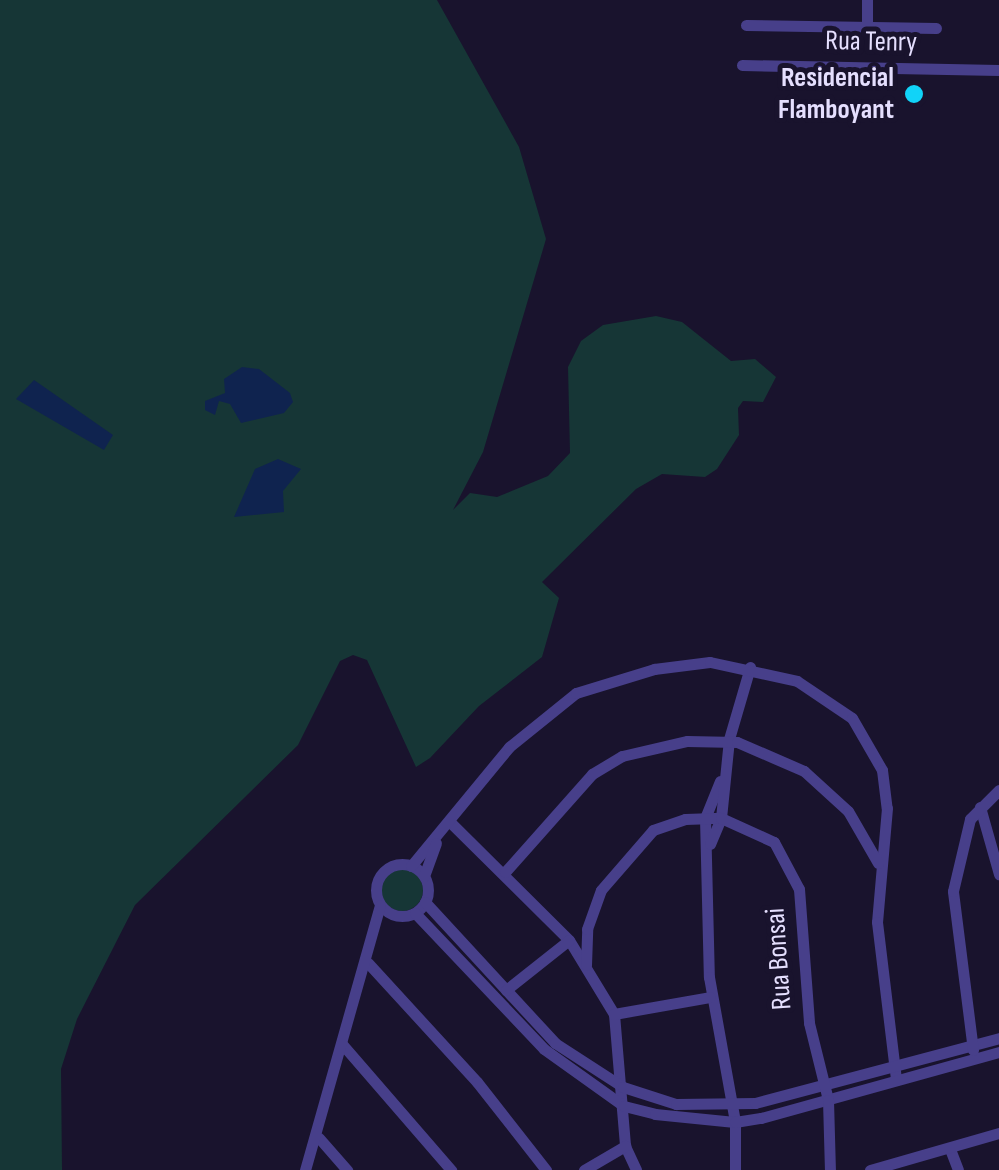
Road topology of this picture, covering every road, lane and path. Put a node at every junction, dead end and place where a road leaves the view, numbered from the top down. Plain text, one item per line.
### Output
1 (868, 0) edge
2 (746, 25) dead end
3 (867, 27) junction
4 (936, 28) dead end
5 (742, 65) dead end
6 (999, 70) edge
7 (750, 667) junction
8 (728, 742) junction
9 (720, 781) junction
10 (999, 790) edge
11 (980, 808) junction
12 (705, 818) junction
13 (721, 818) junction
14 (451, 823) junction
15 (438, 839) junction
16 (710, 844) junction
17 (878, 863) junction
18 (411, 866) junction
19 (505, 872) junction
20 (999, 873) edge
21 (424, 876) junction
22 (426, 902) junction
23 (380, 905) junction
24 (416, 913) junction
25 (396, 916) junction
26 (588, 929) junction
27 (376, 932) junction
28 (566, 936) junction
29 (368, 963) junction
30 (586, 965) junction
31 (506, 990) junction
32 (710, 997) junction
33 (614, 1014) junction
34 (999, 1038) edge
35 (342, 1044) junction
36 (973, 1052) junction
37 (999, 1052) edge
38 (900, 1073) junction
39 (624, 1086) junction
40 (820, 1095) junction
41 (624, 1106) junction
42 (732, 1106) junction
43 (735, 1122) junction
44 (999, 1133) edge
45 (319, 1138) junction
46 (625, 1146) junction
47 (950, 1149) junction
48 (604, 1161) junction
49 (732, 1167) edge
50 (635, 1168) edge
51 (306, 1170) edge
52 (347, 1170) edge
53 (450, 1170) edge
54 (546, 1170) edge
55 (584, 1170) edge
56 (830, 1170) edge
57 (870, 1170) edge
58 (958, 1170) edge

1 - 3 street
2 - 3 street
3 - 4 street
5 - 6 street, Rua Tenry
7 - 8 street
7 - 14 street
7 - 17 street
8 - 9 street
8 - 17 street
8 - 19 street
9 - 12 street
9 - 13 street
10 - 11 street
11 - 20 street
11 - 36 street
12 - 13 street, Rua Bonsai
12 - 16 street
12 - 26 street, Rua Bonsai
13 - 16 street
13 - 40 street, Rua Bonsai
14 - 15 street
14 - 19 street
15 - 18 street
15 - 21 street
16 - 32 street
17 - 38 street
18 - 21 street
18 - 23 street
19 - 28 street
21 - 22 street
22 - 24 street
22 - 31 street
23 - 25 street
23 - 27 street
24 - 25 street
24 - 41 street
25 - 27 street
26 - 28 street
26 - 30 street, Rua Bonsai
27 - 29 street
28 - 30 street
28 - 31 street
29 - 35 street
29 - 54 street
30 - 33 street
31 - 39 street
32 - 33 street
32 - 42 street
33 - 39 street
34 - 36 street
35 - 45 street
35 - 53 street
36 - 37 street
36 - 38 street
38 - 40 street
39 - 41 street
39 - 42 street
40 - 42 street
40 - 43 street
40 - 56 street, Rua Bonsai
41 - 43 street
41 - 46 street
42 - 43 street
43 - 49 street
44 - 47 street
45 - 51 street
45 - 52 street
46 - 48 street
46 - 50 street
47 - 57 street
47 - 58 street
48 - 50 street
48 - 55 street

